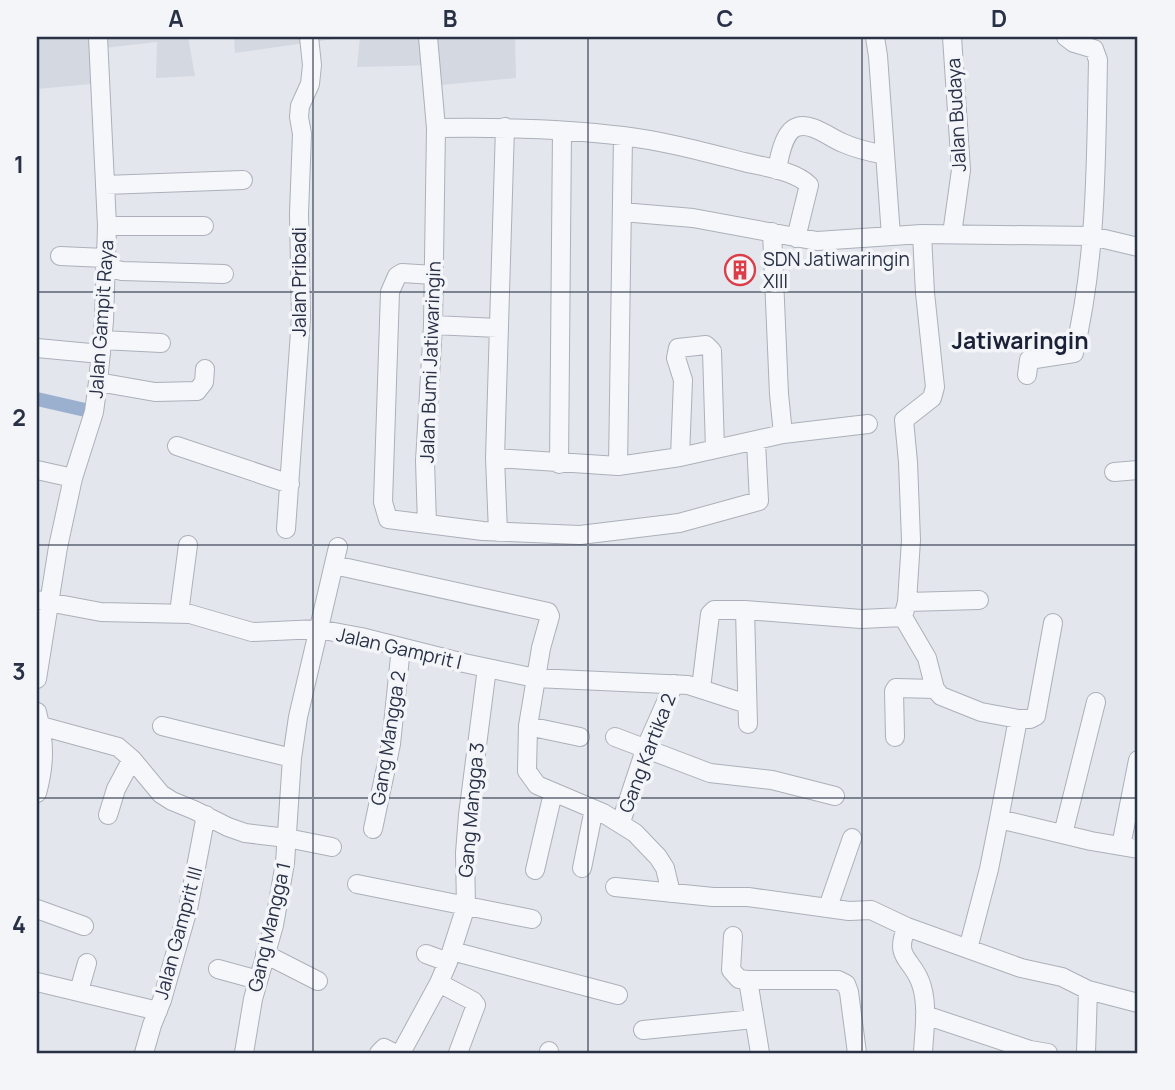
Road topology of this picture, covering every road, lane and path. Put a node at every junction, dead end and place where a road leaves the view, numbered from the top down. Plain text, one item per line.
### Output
1 (98, 37) edge
2 (309, 37) edge
3 (428, 37) edge
4 (875, 37) edge
5 (952, 37) edge
6 (1066, 37) edge
7 (505, 127) junction
8 (436, 128) junction
9 (562, 132) junction
10 (623, 136) junction
11 (885, 155) junction
12 (777, 170) junction
13 (243, 180) dead end
14 (105, 185) junction
15 (622, 212) junction
16 (107, 226) junction
17 (204, 226) dead end
18 (772, 232) junction
19 (922, 234) junction
20 (952, 234) junction
21 (891, 236) junction
22 (1092, 236) junction
23 (796, 237) junction
24 (1138, 247) edge
25 (60, 256) dead end
26 (105, 263) junction
27 (224, 274) dead end
28 (434, 275) junction
29 (433, 325) junction
30 (498, 328) junction
31 (161, 343) dead end
32 (102, 347) junction
33 (37, 348) edge
34 (205, 369) dead end
35 (1027, 375) dead end
36 (98, 382) junction
37 (868, 424) dead end
38 (783, 434) junction
39 (756, 442) junction
40 (177, 446) dead end
41 (715, 449) junction
42 (680, 457) junction
43 (495, 458) junction
44 (559, 464) junction
45 (618, 467) junction
46 (37, 470) edge
47 (1138, 470) edge
48 (1114, 472) dead end
49 (73, 478) junction
50 (290, 484) junction
51 (427, 524) junction
52 (286, 529) dead end
53 (498, 532) junction
54 (188, 545) dead end
55 (979, 600) dead end
56 (44, 601) edge
57 (905, 609) junction
58 (745, 610) junction
59 (179, 613) junction
60 (1053, 624) dead end
61 (318, 629) junction
62 (401, 647) junction
63 (487, 668) junction
64 (535, 678) junction
65 (37, 679) edge
66 (674, 684) junction
67 (701, 688) junction
68 (935, 689) junction
69 (1096, 702) dead end
70 (747, 704) junction
71 (38, 719) edge
72 (1018, 719) junction
73 (748, 724) dead end
74 (162, 726) dead end
75 (528, 726) junction
76 (580, 737) dead end
77 (615, 737) dead end
78 (895, 737) dead end
79 (646, 747) junction
80 (292, 758) junction
81 (132, 759) junction
82 (1138, 760) edge
83 (37, 793) edge
84 (554, 793) junction
85 (835, 796) dead end
86 (594, 809) junction
87 (108, 815) dead end
88 (206, 815) junction
89 (999, 819) junction
90 (621, 822) junction
91 (373, 829) dead end
92 (1063, 834) junction
93 (287, 838) junction
94 (852, 838) dead end
95 (332, 847) dead end
96 (1130, 847) edge
97 (582, 868) dead end
98 (535, 870) dead end
99 (357, 884) dead end
100 (615, 887) dead end
101 (671, 893) junction
102 (466, 906) junction
103 (828, 907) junction
104 (37, 909) edge
105 (532, 919) dead end
106 (84, 926) dead end
107 (907, 927) junction
108 (733, 936) dead end
109 (968, 949) junction
110 (265, 954) junction
111 (426, 954) dead end
112 (450, 957) junction
113 (87, 962) dead end
114 (218, 970) dead end
115 (258, 980) junction
116 (748, 980) junction
117 (318, 981) dead end
118 (37, 982) edge
119 (439, 983) junction
120 (1088, 990) junction
121 (79, 991) junction
122 (618, 995) dead end
123 (1138, 1003) edge
124 (158, 1011) junction
125 (925, 1015) junction
126 (754, 1019) junction
127 (643, 1030) dead end
128 (144, 1053) edge
129 (244, 1053) edge
130 (379, 1053) edge
131 (394, 1053) edge
132 (401, 1053) edge
133 (458, 1053) edge
134 (760, 1053) edge
135 (858, 1053) edge
136 (923, 1053) edge
137 (1048, 1053) edge
138 (1086, 1053) edge

1 - 14 street, Jalan Gampit Raya
2 - 50 street, Jalan Pribadi
3 - 8 street, Jalan Bumi Jatiwaringin
4 - 11 street
5 - 20 street, Jalan Budaya
6 - 22 street
7 - 8 street
7 - 9 street
7 - 30 street
8 - 28 street, Jalan Bumi Jatiwaringin
9 - 10 street
9 - 44 street
10 - 12 street
10 - 15 street
11 - 12 street
11 - 21 street
12 - 23 street
13 - 14 street
14 - 16 street, Jalan Gampit Raya
15 - 18 street
15 - 45 street
16 - 17 street
16 - 26 street, Jalan Gampit Raya
18 - 23 street
18 - 38 street
19 - 20 street
19 - 21 street
19 - 57 street
20 - 22 street
21 - 23 street
22 - 24 street
22 - 35 street
25 - 26 street
26 - 27 street
26 - 32 street, Jalan Gampit Raya
28 - 29 street, Jalan Bumi Jatiwaringin
28 - 51 street
29 - 30 street
29 - 51 street, Jalan Bumi Jatiwaringin
30 - 43 street
31 - 32 street
32 - 33 street
32 - 36 street, Jalan Gampit Raya
34 - 36 street
36 - 49 street, Jalan Gampit Raya
37 - 38 street
38 - 39 street
39 - 41 street
39 - 53 street
40 - 50 street
41 - 42 street
41 - 42 street
42 - 45 street
43 - 44 street
43 - 53 street
44 - 45 street
46 - 49 street
47 - 48 street
49 - 56 street, Jalan Gampit Raya
50 - 52 street, Jalan Pribadi
51 - 53 street
54 - 59 street
55 - 57 street
56 - 59 street, Jalan Gamprit I
56 - 65 street, Jalan Gampit Raya
57 - 58 street
57 - 68 street
58 - 67 street
58 - 70 street
59 - 61 street, Jalan Gamprit I
60 - 72 street
61 - 62 street, Jalan Gamprit I
61 - 64 street, Gang Mangga 1
61 - 80 street, Gang Mangga 1
62 - 63 street, Jalan Gamprit I
62 - 91 street, Gang Mangga 2
63 - 64 street, Jalan Gamprit I
63 - 102 street, Gang Mangga 3
64 - 66 street, Jalan Gamprit I
64 - 75 street
66 - 67 street, Jalan Gamprit I
66 - 79 street, Gang Kartika 2
67 - 70 street, Jalan Gamprit I
68 - 72 street
68 - 78 street
69 - 92 street
70 - 73 street
71 - 81 street
71 - 83 street
72 - 89 street
74 - 80 street
75 - 76 street
75 - 84 street
77 - 79 street
79 - 85 street
79 - 90 street, Gang Kartika 2
80 - 93 street, Gang Mangga 1
81 - 87 street
81 - 88 street
82 - 96 street
84 - 86 street
84 - 98 street
86 - 90 street
86 - 97 street
88 - 93 street
88 - 124 street, Jalan Gamprit III
89 - 92 street
89 - 109 street
90 - 101 street
92 - 96 street
93 - 95 street
93 - 110 street, Gang Mangga 1
94 - 103 street
99 - 102 street
100 - 101 street
101 - 103 street
102 - 105 street
102 - 112 street, Gang Mangga 3
103 - 107 street
104 - 106 street
107 - 109 street
107 - 125 street
108 - 116 street
109 - 120 street
110 - 115 street, Gang Mangga 1
110 - 117 street
111 - 112 street
112 - 119 street, Gang Mangga 3
112 - 122 street
113 - 121 street
114 - 115 street
115 - 129 street, Gang Mangga 1
116 - 126 street
116 - 135 street
118 - 121 street, Jalan Gamprit III
119 - 132 street, Gang Mangga 3
119 - 133 street
120 - 123 street
120 - 138 street
121 - 124 street, Jalan Gamprit III
124 - 128 street
125 - 136 street
125 - 137 street
126 - 127 street
126 - 134 street
130 - 131 street

